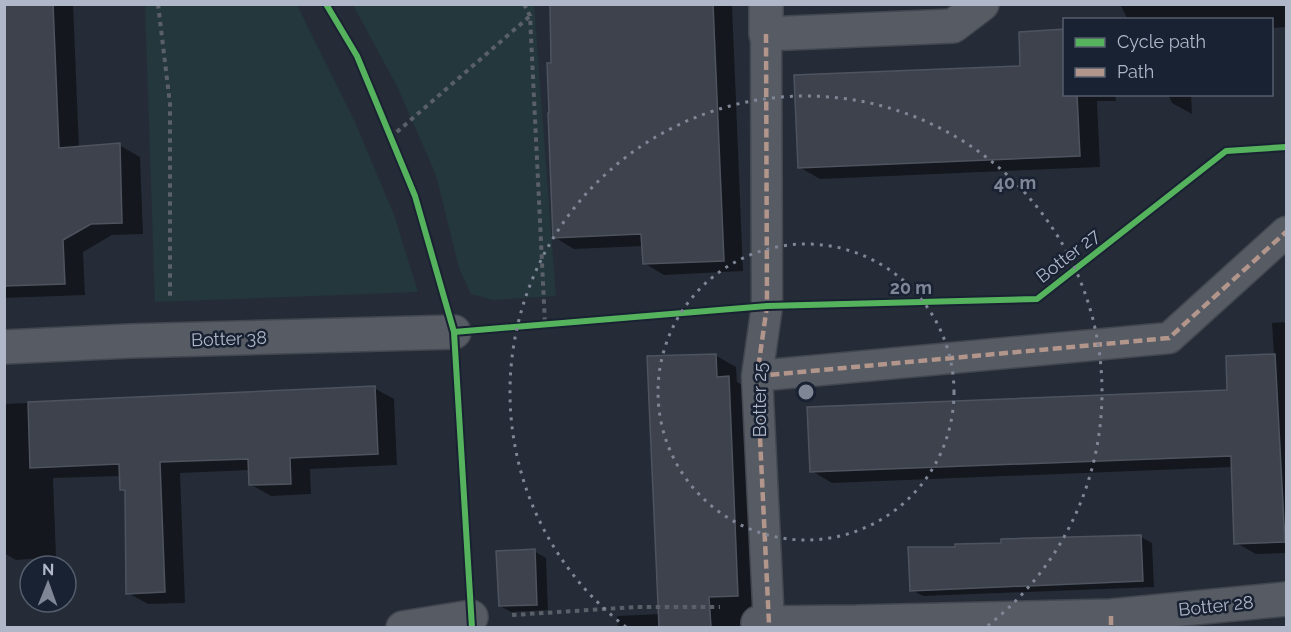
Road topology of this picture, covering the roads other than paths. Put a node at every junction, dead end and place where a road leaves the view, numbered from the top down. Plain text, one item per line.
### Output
1 (982, 4) edge
2 (766, 19) edge
3 (1287, 232) edge
4 (454, 332) dead end
5 (4, 347) edge
6 (757, 376) junction
7 (1287, 599) edge
8 (471, 618) road end
9 (1111, 622) edge
10 (762, 625) edge
11 (858, 625) edge
12 (403, 627) edge

1 - 2 street, Botter 25
2 - 6 street, Botter 25
3 - 6 street
4 - 5 street, Botter 38
6 - 10 street, Botter 25
7 - 9 street, Botter 28
8 - 12 street
9 - 11 street, Botter 28
10 - 11 street

